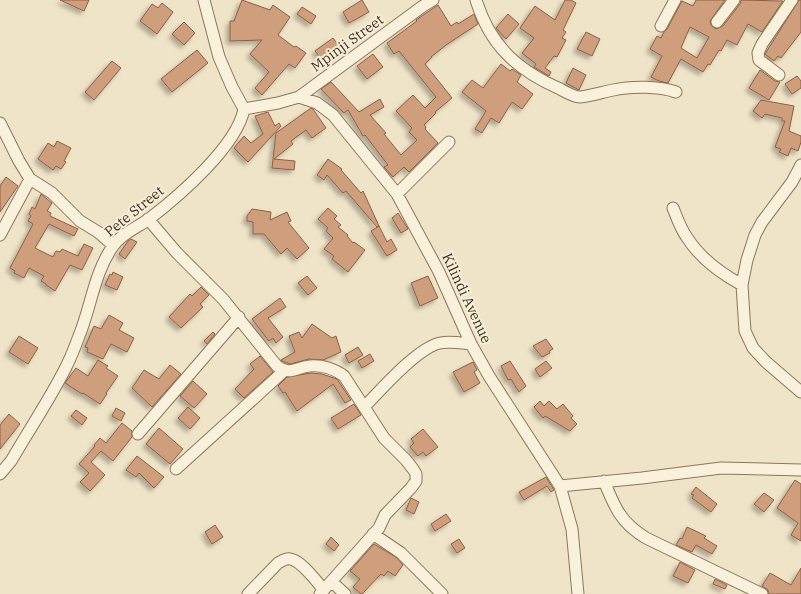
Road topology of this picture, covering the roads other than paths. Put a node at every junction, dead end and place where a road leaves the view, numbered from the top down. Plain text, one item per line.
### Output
1 (204, 0) edge
2 (433, 0) edge
3 (476, 0) edge
4 (675, 0) edge
5 (734, 0) edge
6 (792, 0) edge
7 (717, 22) dead end
8 (661, 26) dead end
9 (778, 75) dead end
10 (676, 92) dead end
11 (299, 97) junction
12 (244, 108) junction
13 (0, 123) edge
14 (449, 142) dead end
15 (801, 165) edge
16 (30, 179) junction
17 (398, 194) junction
18 (673, 208) dead end
19 (148, 219) junction
20 (0, 235) edge
21 (113, 245) junction
22 (742, 285) junction
23 (239, 317) junction
24 (471, 344) junction
25 (284, 371) junction
26 (801, 392) edge
27 (364, 407) junction
28 (138, 434) dead end
29 (176, 469) dead end
30 (801, 470) edge
31 (0, 474) edge
32 (604, 482) junction
33 (560, 486) junction
34 (373, 534) junction
35 (325, 588) edge
36 (248, 594) edge
37 (345, 594) edge
38 (442, 594) edge
39 (578, 594) edge
40 (762, 594) edge

1 - 12 street
2 - 11 street, Mpinji Street
3 - 10 street
4 - 8 street
5 - 7 street
6 - 9 street
11 - 12 street
11 - 17 street, Kilindi Avenue
12 - 19 street, Pete Street
13 - 16 street
14 - 17 street
15 - 22 street
16 - 20 street
16 - 21 street
17 - 24 street, Kilindi Avenue
18 - 22 street
19 - 21 street, Pete Street
19 - 23 street
21 - 31 street, Pete Street
22 - 26 street
23 - 25 street
23 - 28 street
24 - 27 street
24 - 33 street, Kilindi Avenue
25 - 27 street
25 - 29 street
27 - 34 street
30 - 32 street
32 - 33 street
32 - 40 street
33 - 39 street, Kilindi Avenue
34 - 35 street
34 - 38 street
35 - 36 street
35 - 37 street

